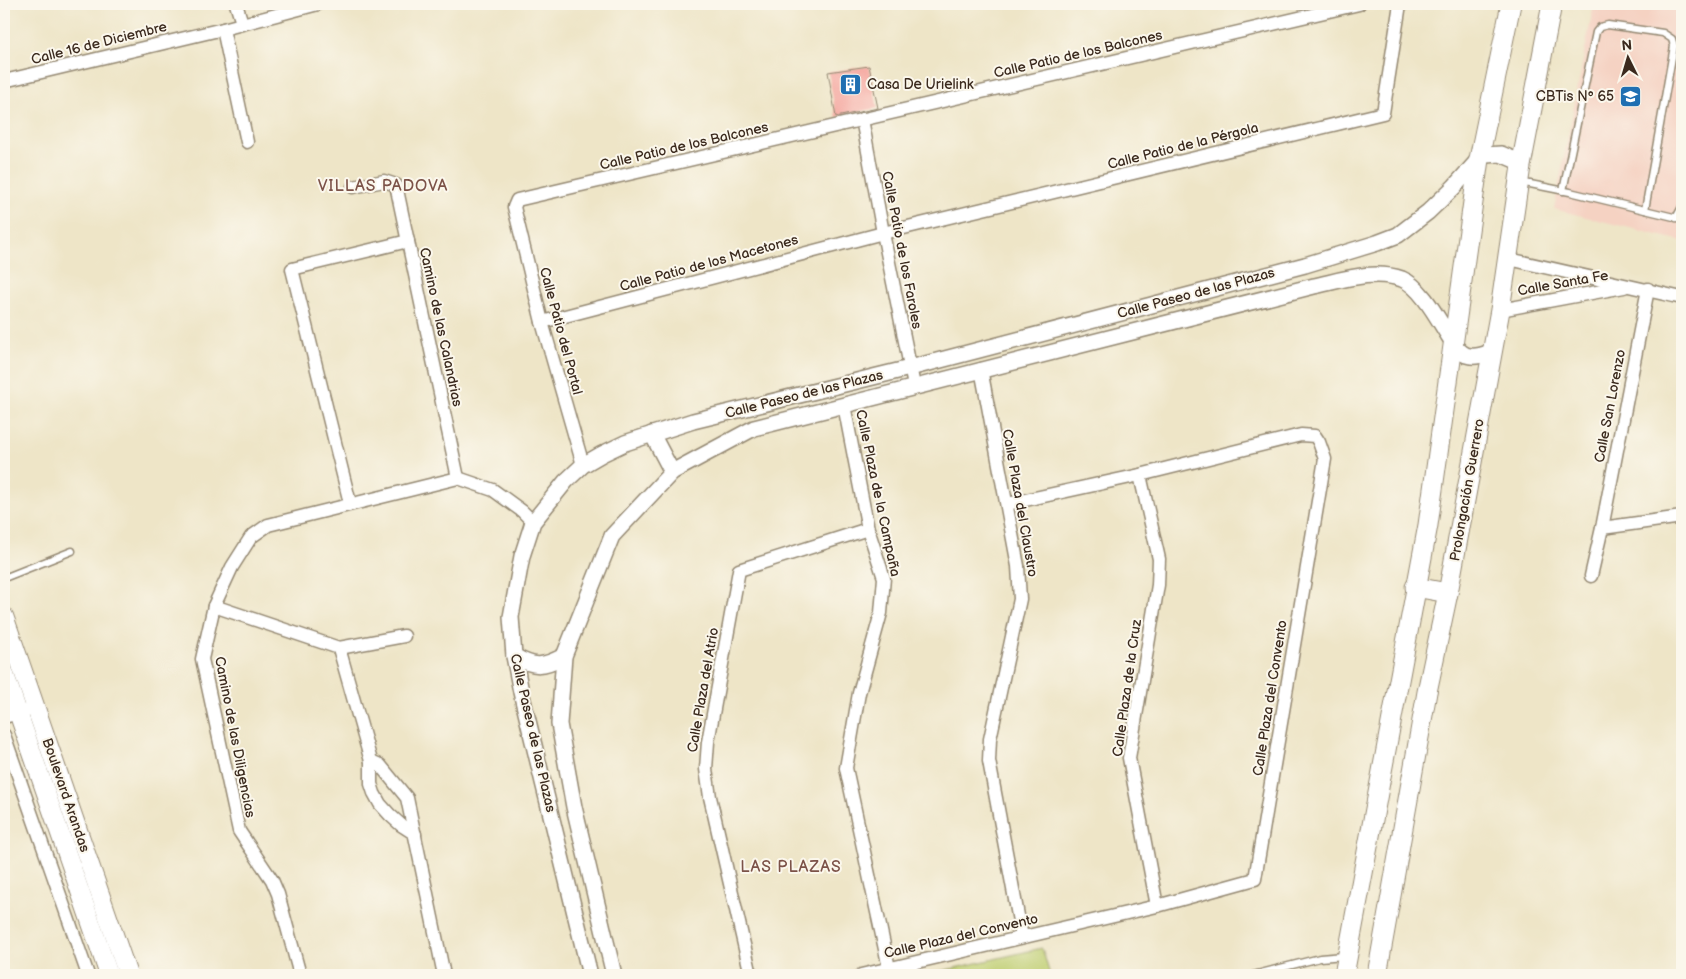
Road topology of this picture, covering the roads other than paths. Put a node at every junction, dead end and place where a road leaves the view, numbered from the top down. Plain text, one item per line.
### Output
1 (236, 4) edge
2 (318, 4) edge
3 (1358, 4) edge
4 (1400, 4) edge
5 (1510, 4) edge
6 (1552, 4) edge
7 (242, 24) junction
8 (223, 29) junction
9 (4, 81) edge
10 (862, 119) junction
11 (247, 142) dead end
12 (1479, 159) junction
13 (1520, 174) junction
14 (353, 187) dead end
15 (1563, 191) junction
16 (514, 204) joint
17 (1682, 207) edge
18 (1644, 210) junction
19 (1679, 218) edge
20 (883, 234) junction
21 (408, 241) junction
22 (1508, 259) junction
23 (1631, 286) junction
24 (1648, 289) junction
25 (1682, 298) edge
26 (1500, 310) junction
27 (542, 322) junction
28 (1453, 342) junction
29 (1492, 351) junction
30 (910, 368) junction
31 (981, 369) junction
32 (914, 386) junction
33 (844, 404) junction
34 (652, 434) junction
35 (583, 465) junction
36 (672, 472) junction
37 (1140, 475) junction
38 (458, 478) junction
39 (350, 504) junction
40 (1007, 504) junction
41 (1682, 517) edge
42 (533, 522) junction
43 (1602, 528) junction
44 (868, 529) junction
45 (72, 551) dead end
46 (1591, 576) dead end
47 (4, 578) edge
48 (1415, 587) junction
49 (1448, 594) junction
50 (214, 606) junction
51 (4, 616) edge
52 (404, 636) dead end
53 (338, 648) junction
54 (514, 656) junction
55 (564, 656) junction
56 (4, 672) edge
57 (20, 713) edge
58 (36, 737) junction
59 (5, 742) edge
60 (371, 761) junction
61 (415, 834) junction
62 (1157, 906) junction
63 (1022, 937) junction
64 (1348, 955) junction
65 (890, 968) junction
66 (88, 975) edge
67 (109, 975) edge
68 (128, 975) edge
69 (300, 975) edge
70 (444, 975) edge
71 (590, 975) edge
72 (614, 975) edge
73 (751, 975) edge
74 (860, 975) edge
75 (1253, 975) edge
76 (1344, 975) edge
77 (1377, 975) edge

1 - 7 street
2 - 7 street, Calle 16 de Diciembre
3 - 10 street, Calle Patio de los Balcones
4 - 20 street, Calle Patio de la Pérgola
5 - 12 main road
6 - 13 main road, Prolongación Guerrero
7 - 8 street, Calle 16 de Diciembre
8 - 9 street, Calle 16 de Diciembre
8 - 11 street
10 - 16 street, Calle Patio de los Balcones
10 - 20 street, Calle Patio de los Faroles
12 - 13 street
12 - 28 main road
12 - 30 street, Calle Paseo de las Plazas
13 - 15 lane
13 - 22 main road, Prolongación Guerrero
14 - 21 street
15 - 18 lane
15 - 18 lane
16 - 27 street, Calle Patio del Portal
17 - 19 lane
18 - 19 lane
20 - 27 street, Calle Patio de los Macetones
20 - 30 street, Calle Patio de los Faroles
21 - 38 street, Camino de las Calandrias
21 - 39 street, Camino de las Calandrias
22 - 23 street, Calle Santa Fe
22 - 26 main road, Prolongación Guerrero
23 - 24 street, Calle Santa Fe
23 - 26 street, Calle Santa Fe
24 - 25 street, Calle Santa Fe
24 - 43 street, Calle San Lorenzo
26 - 29 main road, Prolongación Guerrero
27 - 35 street, Calle Patio del Portal
28 - 29 street, Calle Paseo de las Plazas
28 - 31 street, Calle Paseo de las Plazas
28 - 48 main road
29 - 49 main road, Prolongación Guerrero
30 - 32 street, Calle Patio de los Faroles
30 - 34 street, Calle Paseo de las Plazas
31 - 32 street, Calle Paseo de las Plazas
31 - 40 street, Calle Plaza del Claustro
32 - 33 street, Calle Paseo de las Plazas
33 - 36 street, Calle Paseo de las Plazas
33 - 44 street, Calle Plaza de la Campaña
34 - 35 street, Calle Paseo de las Plazas
34 - 36 street
35 - 42 street, Calle Paseo de las Plazas
36 - 55 street, Calle Paseo de las Plazas
37 - 40 street, Calle Plaza del Convento
37 - 62 street, Calle Plaza de la Cruz
37 - 62 street, Calle Plaza del Convento
38 - 39 street, Camino de las Diligencias
38 - 42 street
39 - 50 street, Camino de las Diligencias
40 - 63 street, Calle Plaza del Claustro
41 - 43 street
42 - 54 street, Calle Paseo de las Plazas
43 - 46 street, Calle San Lorenzo
44 - 65 street, Calle Plaza de la Campaña
44 - 73 street, Calle Plaza del Atrio
45 - 47 lane
48 - 49 main road
48 - 64 main road
49 - 77 main road, Prolongación Guerrero
50 - 53 street
50 - 69 street, Camino de las Diligencias
51 - 57 main road, Boulevard Arandas
52 - 53 street
53 - 60 street
54 - 55 street
54 - 71 street, Calle Paseo de las Plazas
55 - 72 street, Calle Paseo de las Plazas
56 - 57 main road, Boulevard Arandas
57 - 58 main road, Boulevard Arandas
58 - 59 street
58 - 67 main road, Boulevard Arandas
58 - 68 main road, Boulevard Arandas
59 - 66 street
60 - 61 street
60 - 61 street
61 - 70 street
62 - 63 street, Calle Plaza del Convento
63 - 65 street, Calle Plaza del Convento
64 - 75 lane
64 - 76 main road
65 - 74 street, Calle Plaza del Convento

